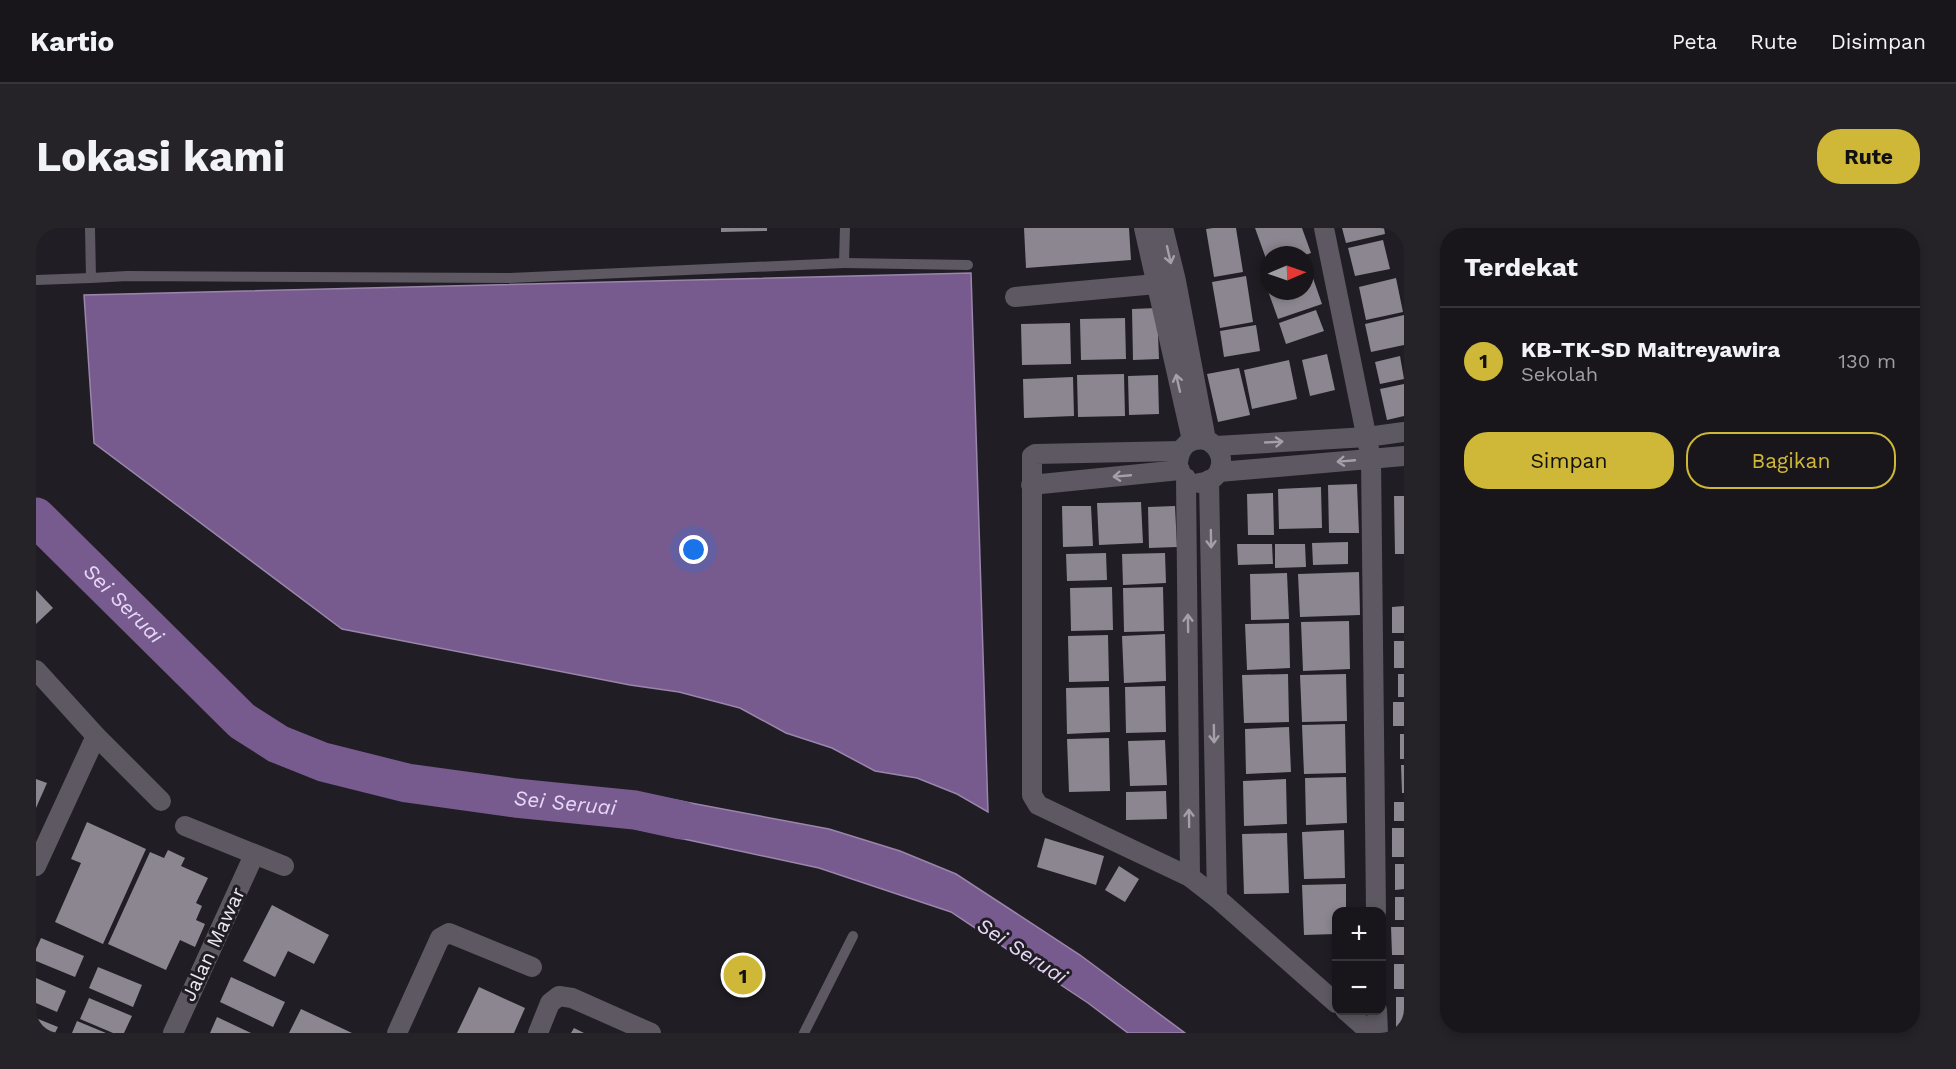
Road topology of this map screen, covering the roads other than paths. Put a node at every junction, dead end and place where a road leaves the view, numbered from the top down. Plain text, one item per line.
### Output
1 (90, 228) edge
2 (845, 228) edge
3 (1144, 228) edge
4 (1163, 228) edge
5 (1324, 228) edge
6 (843, 263) junction
7 (968, 265) dead end
8 (91, 278) junction
9 (36, 280) edge
10 (1176, 281) junction
11 (1155, 285) junction
12 (1015, 297) dead end
13 (1404, 432) edge
14 (1367, 437) junction
15 (1193, 454) junction
16 (1404, 456) edge
17 (1371, 459) junction
18 (1214, 476) junction
19 (1031, 484) junction
20 (36, 670) edge
21 (96, 736) junction
22 (161, 801) dead end
23 (185, 826) dead end
24 (254, 855) junction
25 (36, 866) edge
26 (284, 866) dead end
27 (1190, 877) junction
28 (1217, 898) junction
29 (1376, 907) edge
30 (853, 936) dead end
31 (532, 967) dead end
32 (1332, 999) edge
33 (1350, 1015) edge
34 (1377, 1015) edge
35 (173, 1033) edge
36 (397, 1033) edge
37 (538, 1033) edge
38 (651, 1033) edge
39 (804, 1033) edge
40 (1371, 1033) edge
41 (1378, 1033) edge

1 - 8 lane
2 - 6 lane
3 - 11 street
4 -> 10 street
5 - 14 street
6 - 7 lane
6 - 8 lane
8 - 9 lane
10 - 11 street
10 - 15 street
11 - 12 street
15 -> 11 street
13 - 14 street
15 -> 14 street
14 - 17 street
15 - 18 street
15 - 18 street
15 -> 19 street
15 - 19 street
27 -> 15 street
16 - 17 street
17 -> 18 street
17 - 29 street
18 -> 28 street
19 - 27 street
20 - 21 street
21 - 22 street
21 - 25 street
23 - 24 street
24 - 26 street
24 - 35 street, Jalan Mawar
27 - 28 street
28 - 32 street
30 - 39 lane
31 - 36 street
33 - 40 street
34 - 41 street
37 - 38 street

